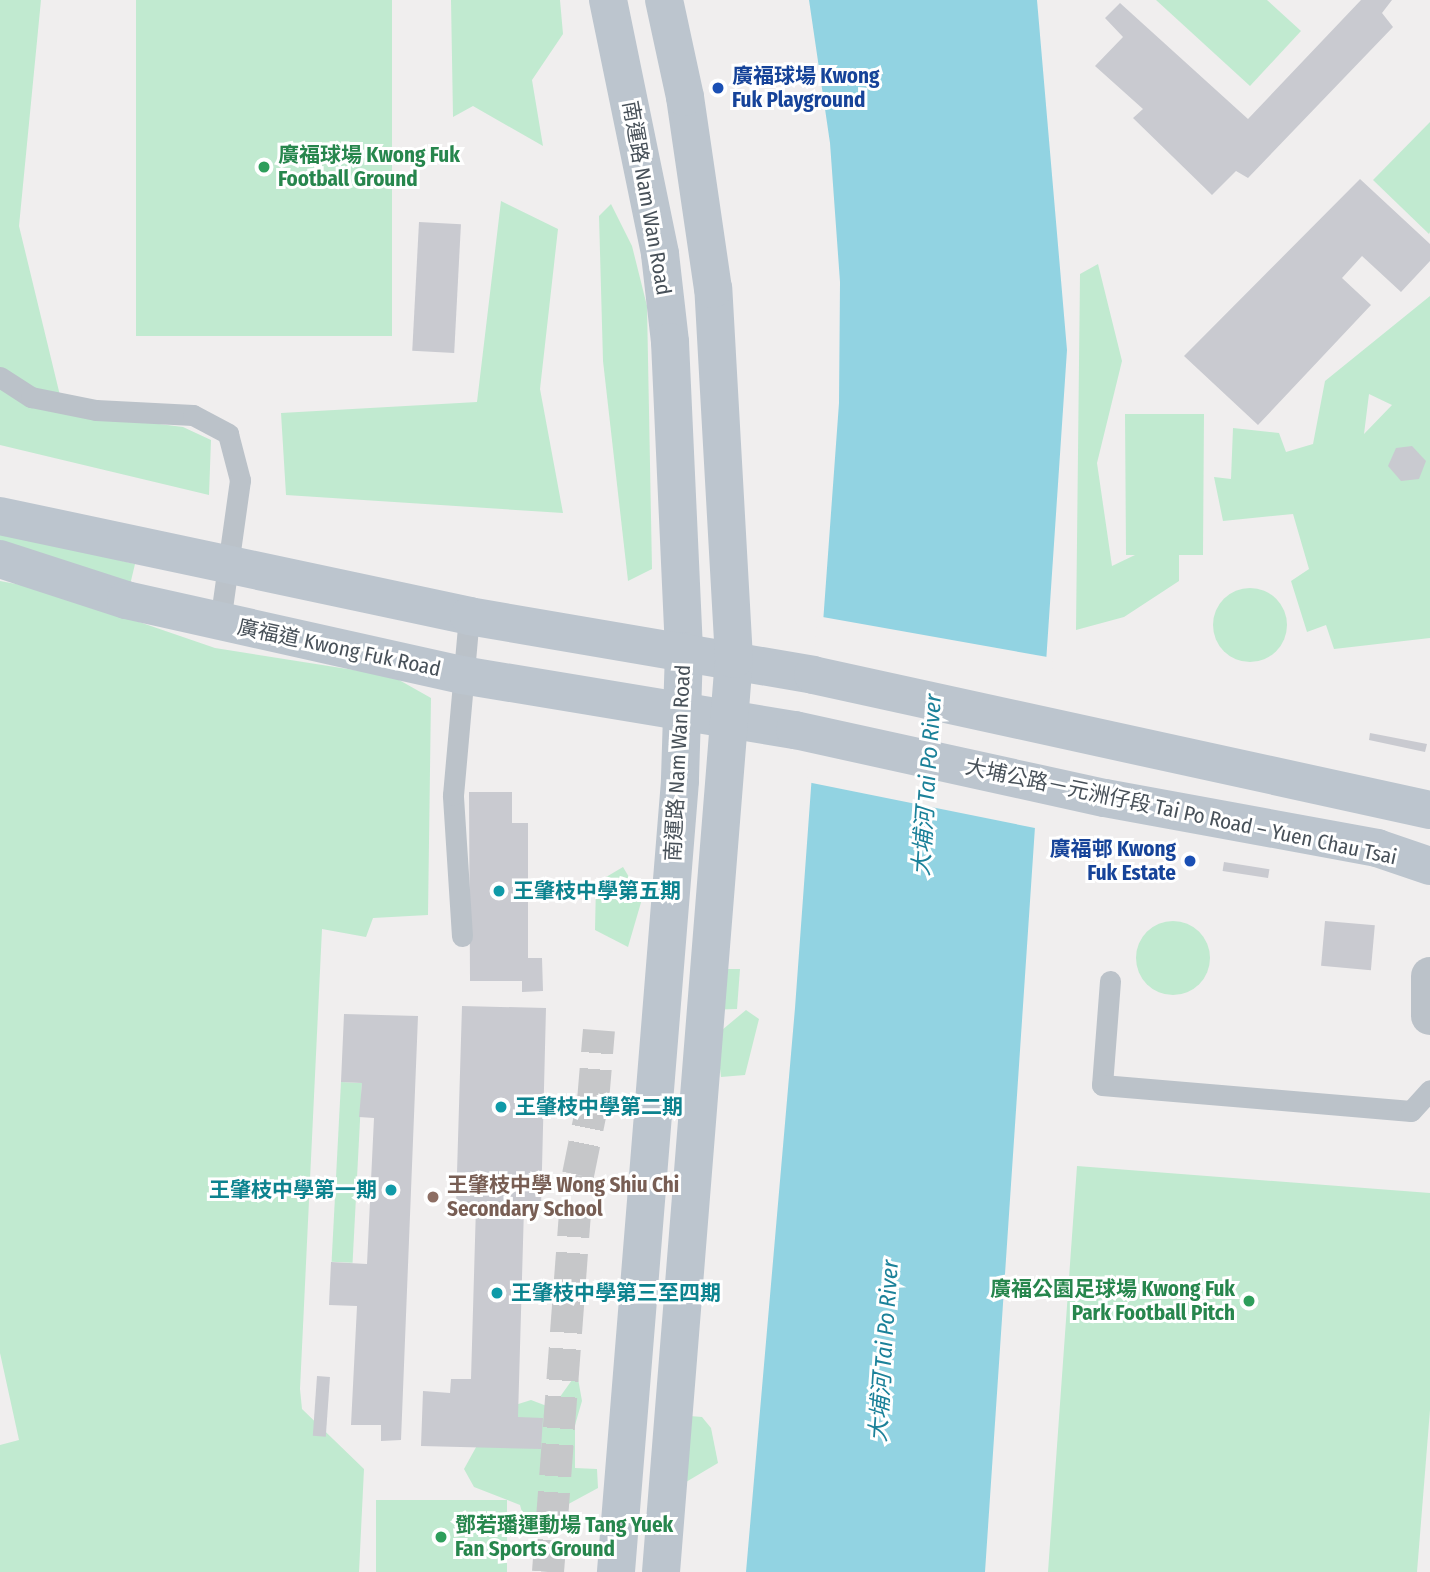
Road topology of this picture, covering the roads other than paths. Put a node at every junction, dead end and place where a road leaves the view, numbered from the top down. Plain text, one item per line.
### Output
1 (608, 0) edge
2 (664, 0) edge
3 (0, 377) edge
4 (0, 516) edge
5 (0, 559) edge
6 (225, 568) junction
7 (469, 617) junction
8 (220, 622) junction
9 (684, 651) junction
10 (734, 659) junction
11 (462, 675) junction
12 (684, 709) junction
13 (732, 719) junction
14 (1430, 810) edge
15 (1430, 866) edge
16 (462, 936) dead end
17 (1430, 976) edge
18 (1110, 981) dead end
19 (1430, 1016) edge
20 (1430, 1090) edge
21 (616, 1572) edge
22 (661, 1572) edge

1 - 9 main road, 南運路 Nam Wan Road
2 - 10 main road
3 - 6 lane
4 - 6 main road
5 - 8 main road, 廣福道 Kwong Fuk Road
6 - 7 main road
6 - 8 lane
7 - 9 main road
7 - 11 lane
8 - 11 main road, 廣福道 Kwong Fuk Road
9 - 10 main road
9 - 12 main road, 南運路 Nam Wan Road
10 - 13 main road
10 - 14 main road
11 - 12 main road, 廣福道 Kwong Fuk Road
11 - 16 lane
12 - 13 main road, 大埔公路－元洲仔段 Tai Po Road – Yuen Chau Tsai
12 - 21 main road, 南運路 Nam Wan Road
13 - 15 main road, 大埔公路－元洲仔段 Tai Po Road – Yuen Chau Tsai
13 - 22 main road
17 - 19 street
18 - 20 lane

